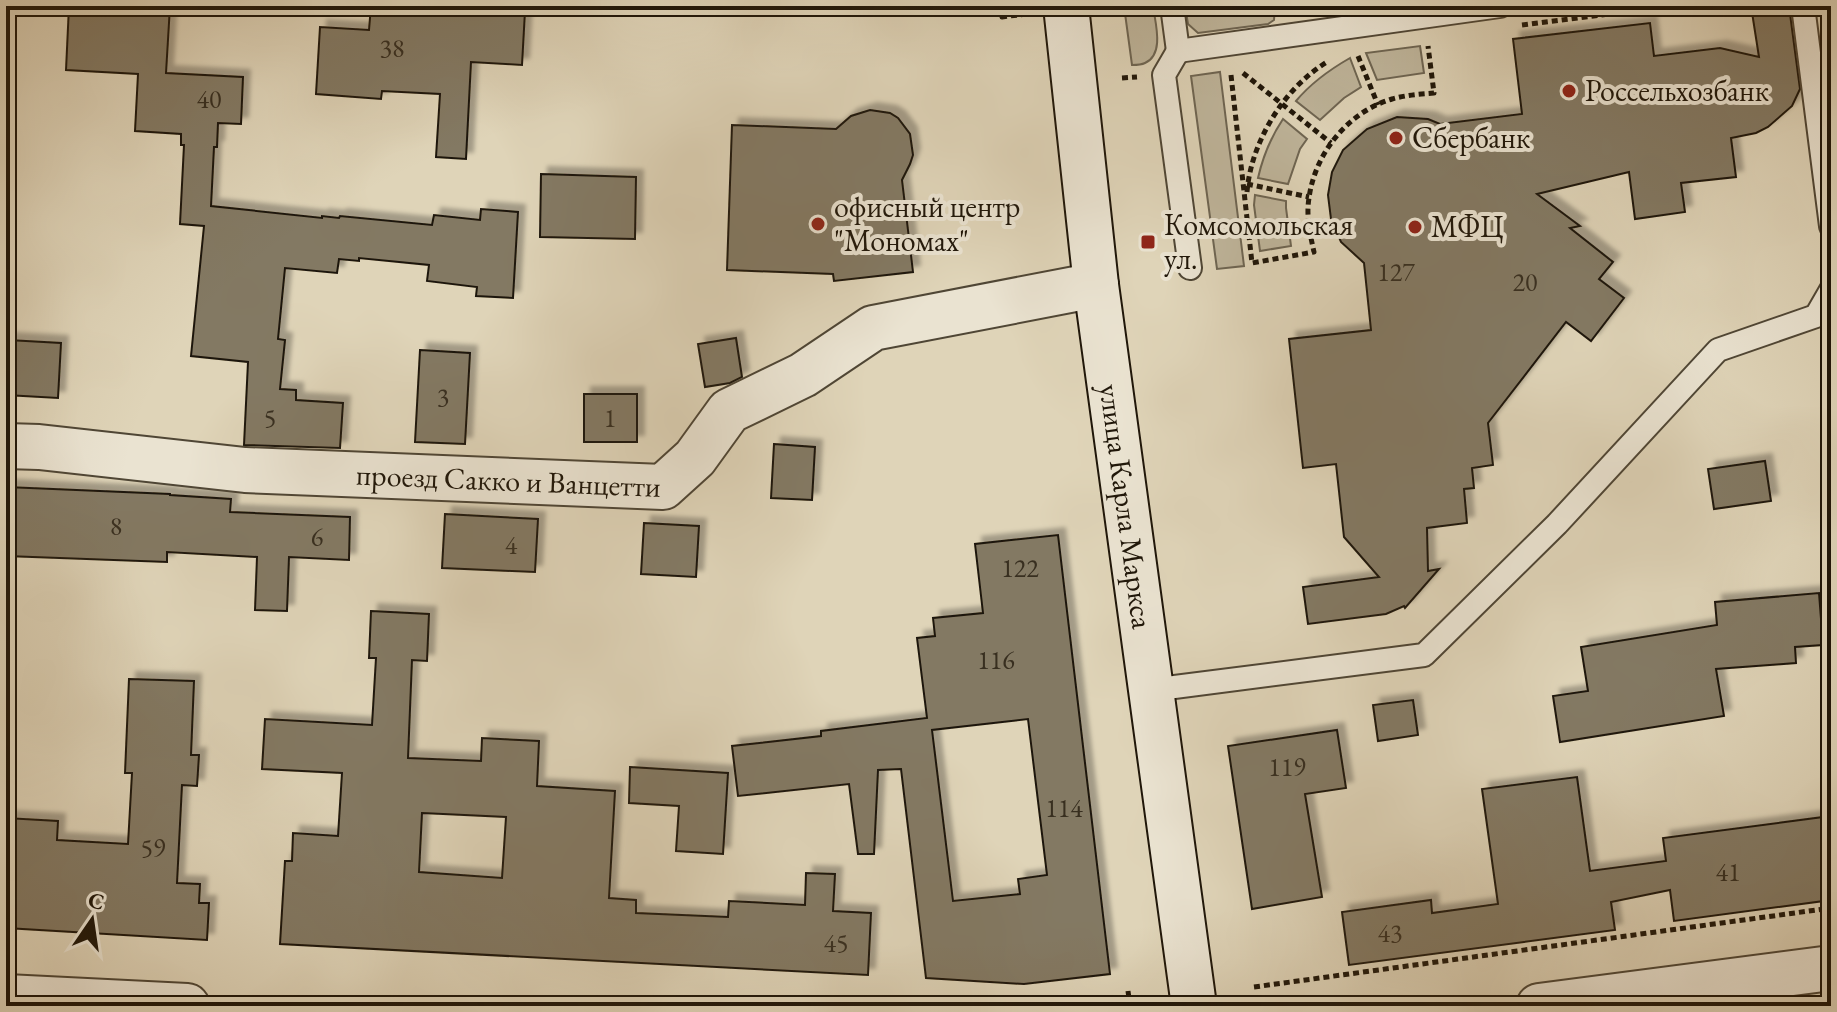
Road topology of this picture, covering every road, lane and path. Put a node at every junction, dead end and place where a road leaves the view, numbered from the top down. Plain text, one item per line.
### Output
1 (1001, 6) edge
2 (1066, 6) edge
3 (1172, 6) edge
4 (1500, 6) edge
5 (1803, 6) edge
6 (1002, 17) dead end
7 (1427, 37) dead end
8 (1354, 46) dead end
9 (1178, 51) junction
10 (1333, 58) dead end
11 (1230, 62) dead end
12 (1240, 70) dead end
13 (1282, 104) junction
14 (1378, 105) junction
15 (1331, 143) junction
16 (1247, 184) junction
17 (1309, 197) junction
18 (1246, 205) junction
19 (1831, 226) edge
20 (1190, 268) dead end
21 (1096, 285) junction
22 (1831, 290) edge
23 (6, 446) edge
24 (1151, 690) junction
25 (1831, 908) edge
26 (1831, 968) edge
27 (1254, 987) dead end
28 (1128, 991) dead end
29 (6, 997) edge
30 (187, 1006) edge
31 (1130, 1006) edge
32 (1194, 1006) edge
33 (1539, 1006) edge

1 - 6 path
2 - 21 street, улица Карла Маркса
3 - 9 lane
4 - 9 lane
5 - 19 lane
7 - 14 path
8 - 14 path
9 - 20 lane
10 - 13 path
11 - 18 path
12 - 13 path
13 - 15 path
13 - 16 path
14 - 15 path
15 - 17 path
16 - 17 path
16 - 18 path
17 - 18 path
21 - 23 street, проезд Сакко и Ванцетти
21 - 24 street, улица Карла Маркса
22 - 24 lane
24 - 32 street, улица Карла Маркса
25 - 27 path
26 - 33 street
28 - 31 path
29 - 30 street

